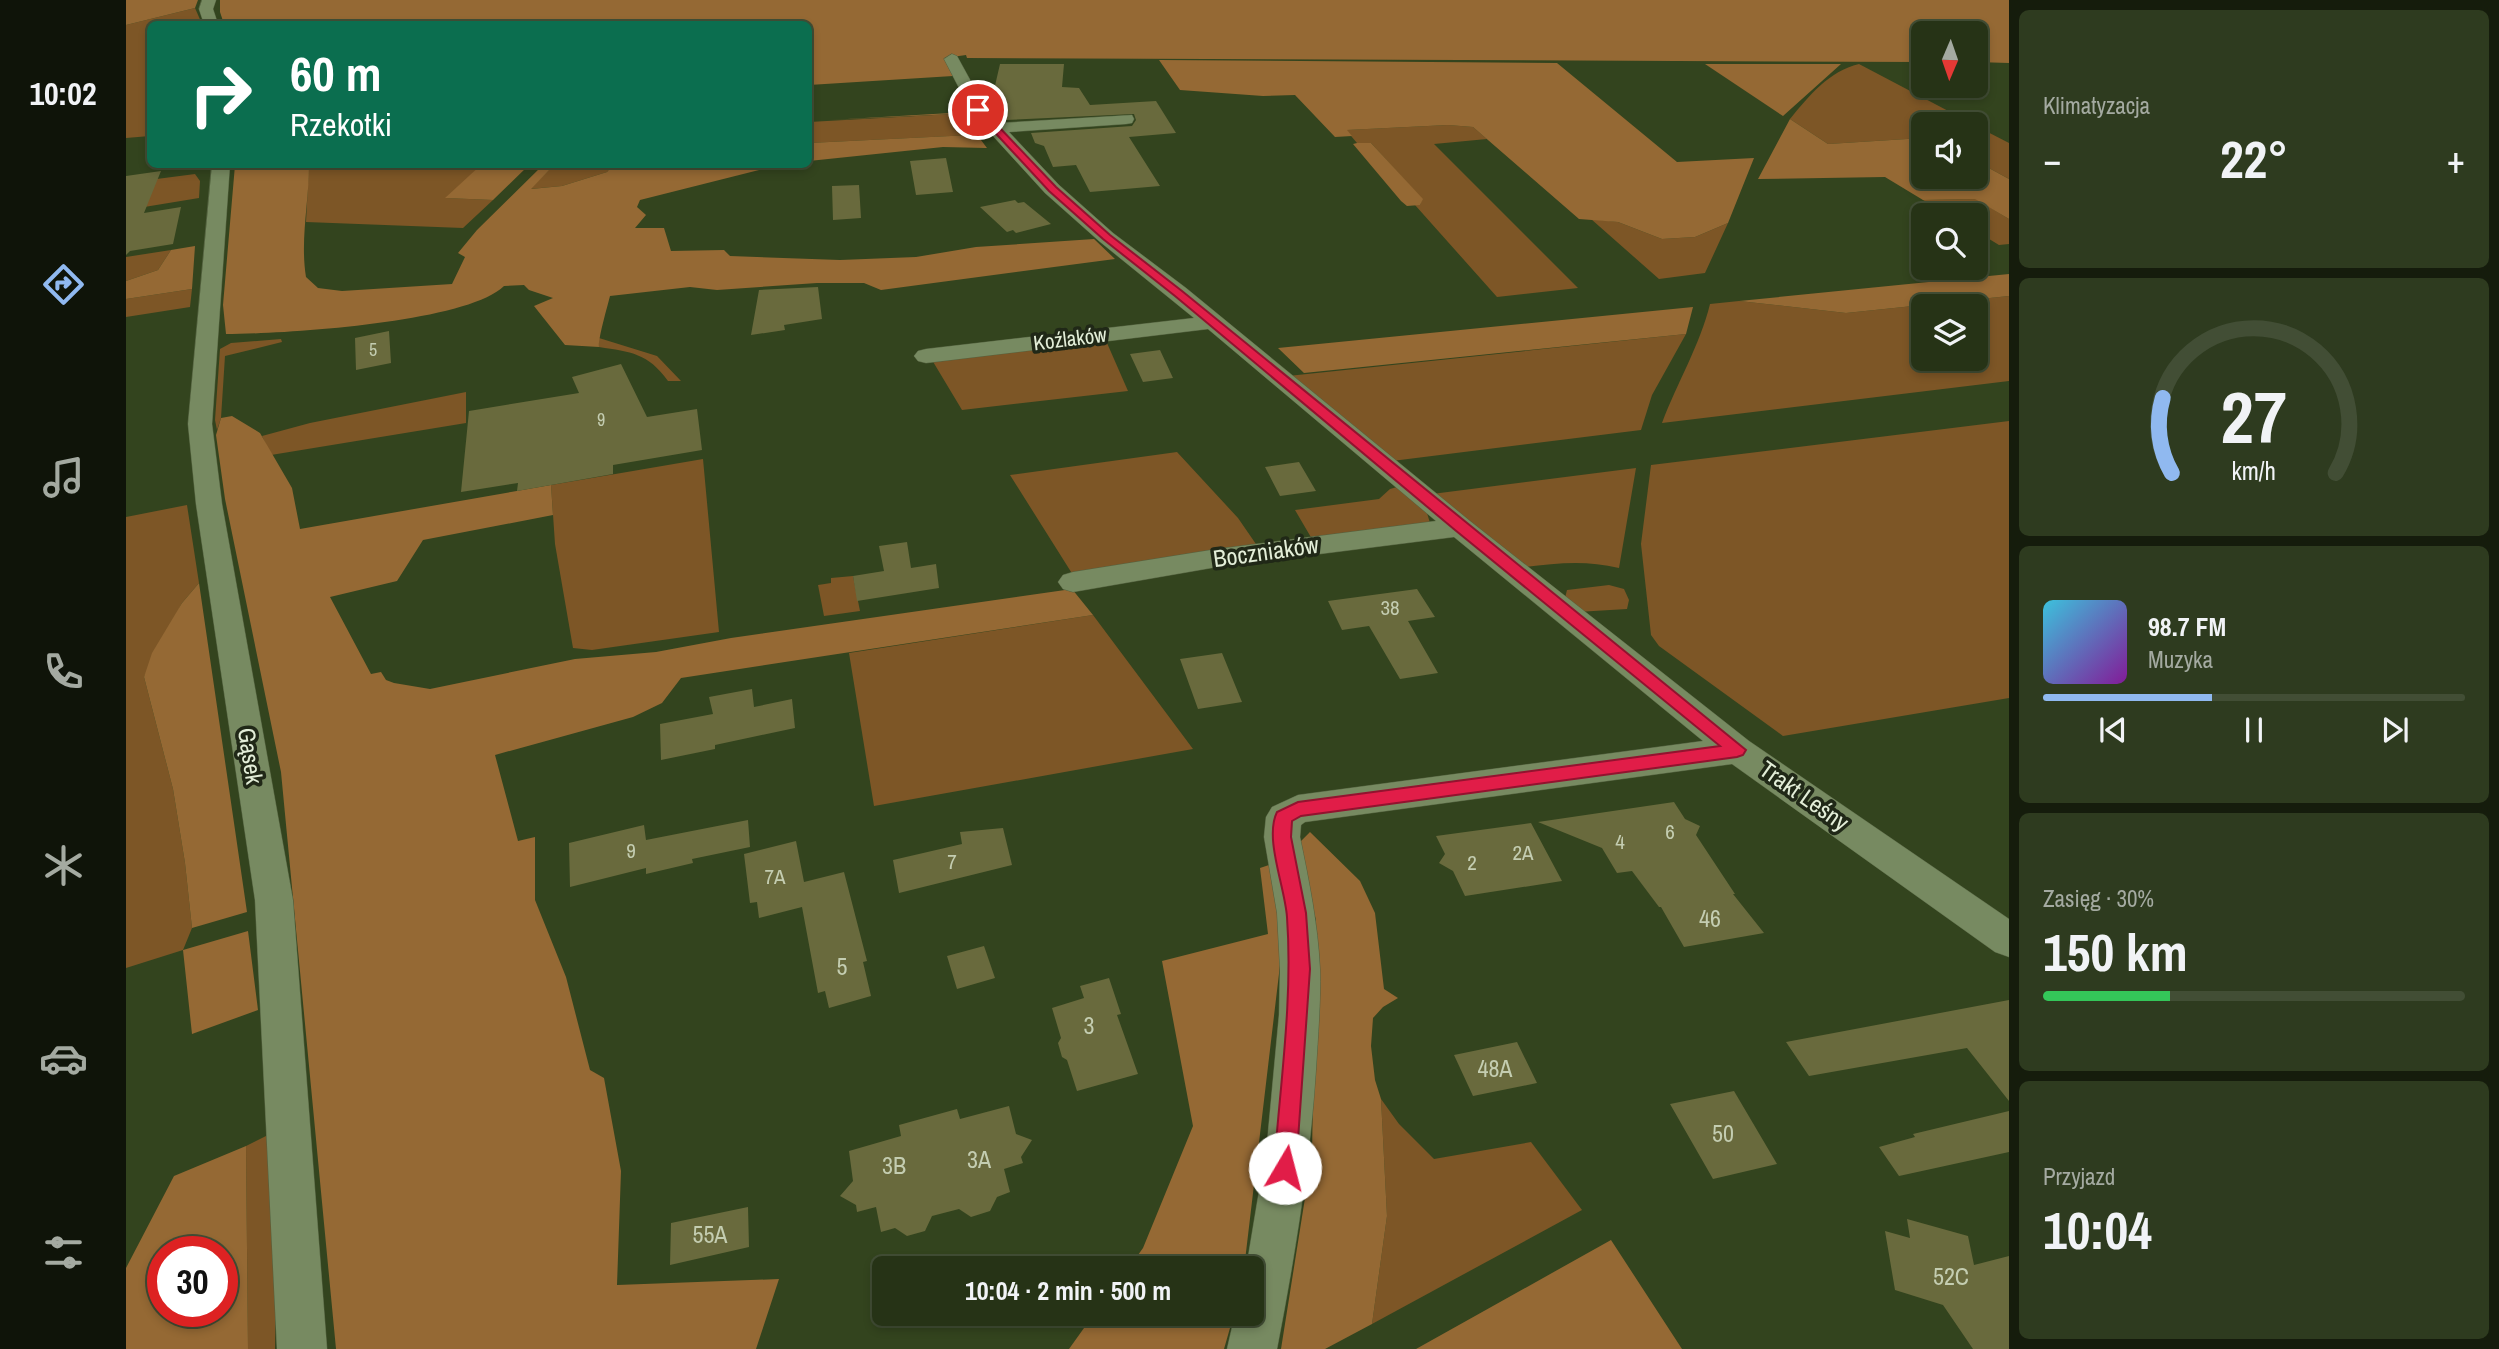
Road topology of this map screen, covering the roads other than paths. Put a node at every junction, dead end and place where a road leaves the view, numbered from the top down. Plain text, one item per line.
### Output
1 (209, 0) edge
2 (210, 21) edge
3 (951, 59) dead end
4 (1126, 119) dead end
5 (995, 128) junction
6 (221, 168) edge
7 (1213, 322) junction
8 (926, 356) dead end
9 (1460, 527) junction
10 (1073, 582) dead end
11 (1737, 750) junction
12 (2009, 940) edge
13 (303, 1349) edge
14 (1252, 1349) edge

1 - 2 street
3 - 5 street, Trakt Leśny
4 - 5 street
5 - 7 street, Trakt Leśny
6 - 13 street, Gąsek
7 - 8 street, Koźlaków
7 - 9 street, Trakt Leśny
9 - 10 street, Boczniaków
9 - 11 street, Trakt Leśny
11 - 12 street, Trakt Leśny
11 - 14 street

